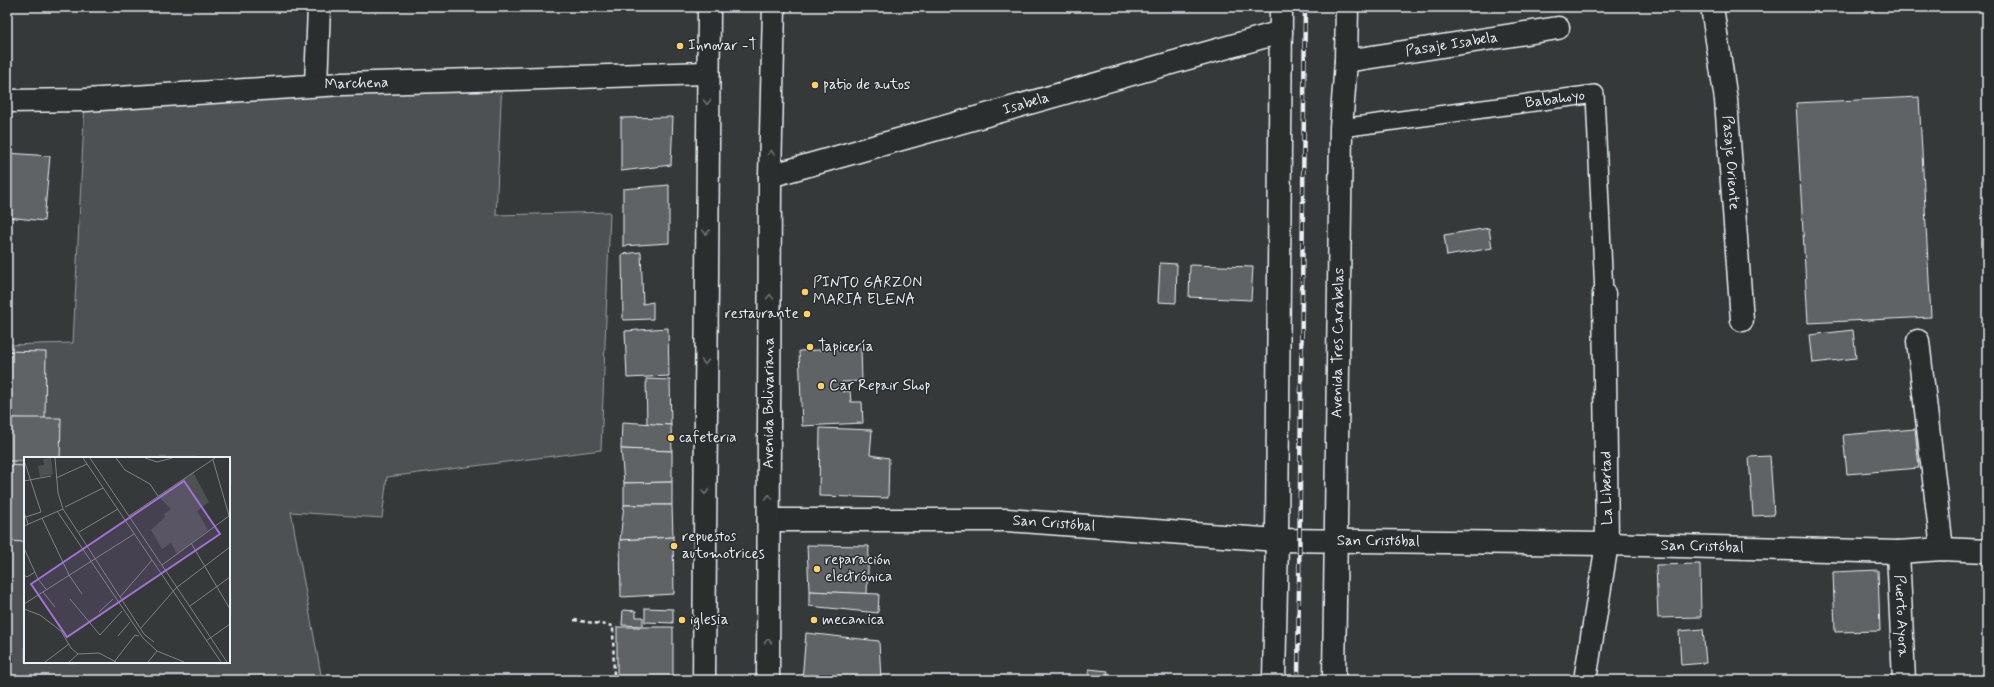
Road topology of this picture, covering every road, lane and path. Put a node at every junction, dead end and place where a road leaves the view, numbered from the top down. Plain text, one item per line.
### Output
1 (319, 7) edge
2 (709, 7) edge
3 (774, 7) edge
4 (1281, 7) edge
5 (1346, 7) edge
6 (1712, 7) edge
7 (1558, 28) dead end
8 (1281, 32) junction
9 (1346, 61) junction
10 (707, 73) junction
11 (316, 85) junction
12 (7, 101) edge
13 (1341, 128) junction
14 (770, 176) junction
15 (1604, 294) joint
16 (1742, 320) dead end
17 (1918, 341) dead end
18 (769, 520) junction
19 (1277, 540) junction
20 (1335, 541) junction
21 (1607, 544) junction
22 (1942, 549) junction
23 (1987, 551) edge
24 (1898, 552) junction
25 (574, 620) dead end
26 (614, 680) edge
27 (704, 680) edge
28 (768, 680) edge
29 (1274, 680) edge
30 (1334, 680) edge
31 (1585, 680) edge
32 (1904, 680) edge

1 - 11 street
2 - 10 street
14 -> 3 street, Avenida Bolivariana
4 - 8 street
5 - 9 street, Avenida Tres Carabelas
6 - 16 street, Pasaje Oriente
7 - 9 street, Pasaje Isabela
8 - 14 street, Isabela
8 - 19 street
9 - 13 street, Avenida Tres Carabelas
10 - 11 street, Marchena
10 -> 27 street
11 - 12 street, Marchena
13 - 15 street, Babahoyo
13 - 20 street, Avenida Tres Carabelas
18 -> 14 street, Avenida Bolivariana
15 - 21 street, La Libertad
17 - 22 street
18 - 19 street, San Cristóbal
28 -> 18 street, Avenida Bolivariana
19 - 20 street, San Cristóbal
19 - 29 street
20 - 21 street, San Cristóbal
20 - 30 street, Avenida Tres Carabelas
21 - 24 street, San Cristóbal
21 - 31 street, La Libertad
22 - 23 street, San Cristóbal
22 - 24 street, San Cristóbal
24 - 32 street, Puerto Ayora
25 - 26 path

